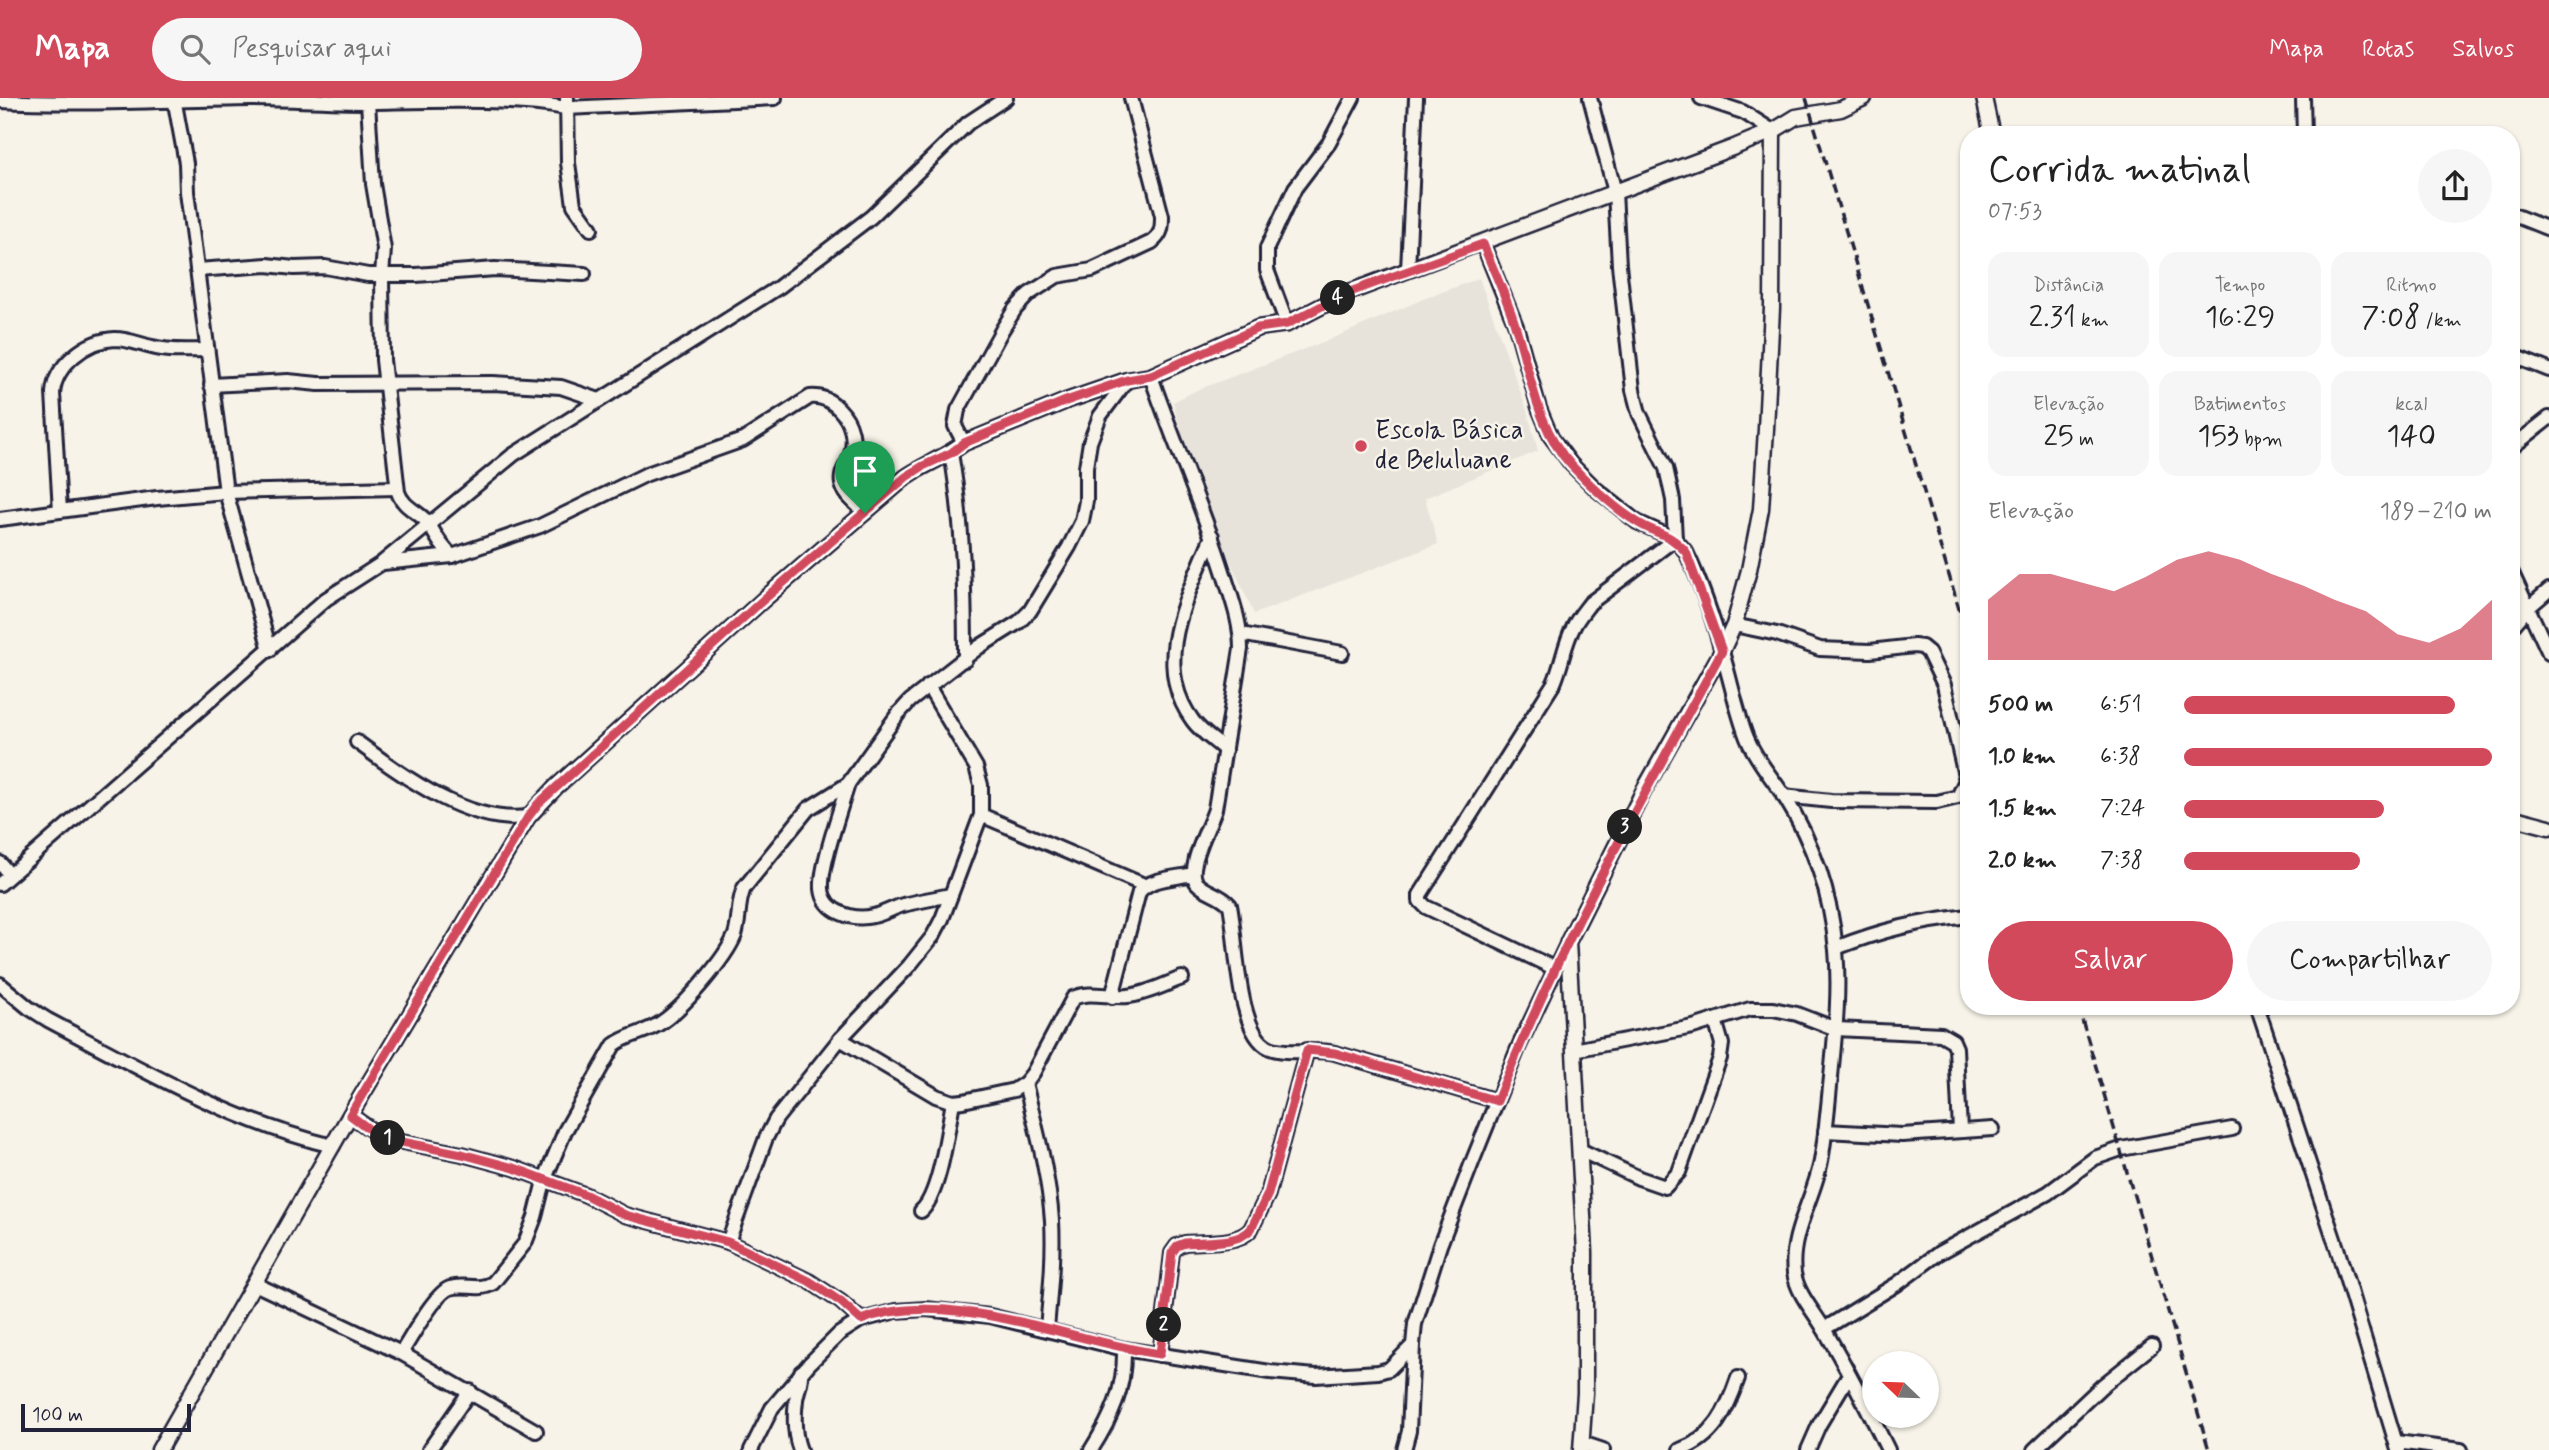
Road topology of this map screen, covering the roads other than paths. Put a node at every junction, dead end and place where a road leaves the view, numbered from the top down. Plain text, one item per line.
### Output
1 (775, 98) edge
2 (1006, 98) edge
3 (1131, 98) edge
4 (1353, 98) edge
5 (1416, 98) edge
6 (1590, 98) edge
7 (1701, 98) edge
8 (1864, 98) edge
9 (1984, 98) edge
10 (2302, 98) edge
11 (175, 99) edge
12 (0, 101) edge
13 (368, 102) junction
14 (566, 103) edge
15 (984, 104) edge
16 (1990, 126) edge
17 (2304, 126) edge
18 (1773, 131) junction
19 (1615, 192) junction
20 (2520, 218) edge
21 (591, 229) dead end
22 (2549, 229) edge
23 (1483, 244) junction
24 (197, 270) junction
25 (1408, 270) junction
26 (584, 274) dead end
27 (382, 275) junction
28 (1287, 324) junction
29 (207, 350) junction
30 (2520, 359) edge
31 (2549, 370) edge
32 (1151, 376) junction
33 (1127, 380) junction
34 (386, 382) junction
35 (211, 385) junction
36 (599, 400) junction
37 (2549, 418) edge
38 (2520, 441) edge
39 (964, 443) junction
40 (951, 453) junction
41 (397, 488) junction
42 (226, 492) junction
43 (60, 511) junction
44 (865, 513) junction
45 (0, 519) edge
46 (428, 524) junction
47 (1212, 536) junction
48 (1675, 539) junction
49 (452, 556) junction
50 (382, 563) junction
51 (2549, 590) edge
52 (2520, 592) edge
53 (2528, 608) junction
54 (2520, 617) edge
55 (1734, 625) junction
56 (1241, 634) junction
57 (270, 650) junction
58 (1722, 651) junction
59 (1342, 653) dead end
60 (2549, 653) edge
61 (965, 660) junction
62 (928, 686) junction
63 (357, 742) dead end
64 (1225, 750) junction
65 (1960, 754) edge
66 (848, 784) junction
67 (1960, 793) edge
68 (1783, 796) junction
69 (981, 815) junction
70 (528, 817) junction
71 (2520, 819) edge
72 (2549, 827) edge
73 (0, 863) edge
74 (1193, 874) junction
75 (10, 875) junction
76 (0, 884) edge
77 (1144, 885) junction
78 (951, 895) junction
79 (1960, 917) edge
80 (1568, 942) junction
81 (1836, 948) junction
82 (1554, 968) junction
83 (1182, 978) dead end
84 (0, 984) edge
85 (1112, 997) junction
86 (2260, 1015) edge
87 (1715, 1020) junction
88 (1836, 1029) junction
89 (840, 1039) junction
90 (1307, 1050) junction
91 (1574, 1050) junction
92 (1026, 1083) junction
93 (1497, 1101) junction
94 (953, 1102) junction
95 (350, 1115) junction
96 (1993, 1129) dead end
97 (2232, 1129) dead end
98 (1825, 1131) junction
99 (1960, 1131) junction
100 (333, 1146) junction
101 (1580, 1150) junction
102 (544, 1181) junction
103 (921, 1211) dead end
104 (728, 1242) junction
105 (255, 1284) junction
106 (861, 1320) junction
107 (1048, 1329) junction
108 (1824, 1329) junction
109 (1413, 1345) junction
110 (2152, 1346) dead end
111 (1124, 1349) junction
112 (401, 1353) junction
113 (1160, 1354) junction
114 (1849, 1375) junction
115 (1738, 1378) dead end
116 (470, 1391) junction
117 (791, 1395) junction
118 (536, 1431) dead end
119 (1582, 1446) edge
120 (2397, 1446) edge
121 (159, 1450) edge
122 (429, 1450) edge
123 (751, 1450) edge
124 (800, 1450) edge
125 (1091, 1450) edge
126 (1404, 1450) edge
127 (1603, 1450) edge
128 (1681, 1450) edge
129 (1808, 1450) edge
130 (1888, 1450) edge
131 (2034, 1450) edge
132 (2461, 1450) edge

1 - 14 street
2 - 15 street
3 - 39 street
4 - 28 street
5 - 25 street
6 - 19 street
7 - 18 street
8 - 18 street
9 - 16 street
10 - 17 street
11 - 12 street
11 - 13 street
11 - 24 street
13 - 14 street
13 - 27 street
14 - 21 street
15 - 36 street
18 - 19 street
18 - 55 street
19 - 23 street
19 - 48 street
20 - 22 street
23 - 25 street
23 - 48 street
24 - 27 street
24 - 29 street
25 - 28 street
26 - 27 street
27 - 34 street
28 - 32 street
29 - 35 street
29 - 43 street
30 - 31 street
32 - 33 street
32 - 47 street
33 - 39 street
33 - 61 street
34 - 35 street
34 - 36 street
34 - 41 street
35 - 42 street
36 - 46 street
37 - 38 street
39 - 40 street
40 - 44 street
40 - 61 street
41 - 42 street
41 - 46 street
42 - 43 street
42 - 57 street
43 - 45 street
44 - 49 street
44 - 70 street
46 - 49 street
46 - 50 street
47 - 56 street
47 - 64 street
48 - 58 street
48 - 82 street
49 - 50 street
50 - 57 street
51 - 53 street
52 - 53 street
53 - 54 street
53 - 60 street
55 - 58 street
55 - 65 street
56 - 59 street
56 - 64 street
57 - 75 street
58 - 68 street
58 - 80 street
61 - 62 street
62 - 66 street
62 - 69 street
63 - 70 street
64 - 74 street
66 - 78 street
66 - 102 street
67 - 68 street
68 - 81 street
69 - 77 street
69 - 78 street
70 - 95 street
71 - 72 street
73 - 75 street
74 - 77 street
74 - 90 street
75 - 76 street
77 - 85 street
78 - 89 street
79 - 81 street
80 - 82 street
80 - 91 street
81 - 88 street
82 - 93 street
83 - 85 street
84 - 100 street
85 - 92 street
86 - 120 street
87 - 88 street
87 - 91 street
87 - 101 street
88 - 98 street
88 - 99 street
89 - 94 street
89 - 104 street
90 - 93 street
90 - 113 street
91 - 101 street
92 - 94 street
92 - 107 street
93 - 109 street
94 - 103 street
95 - 100 street
95 - 102 street
96 - 99 street
97 - 108 street
98 - 99 street
98 - 108 street
100 - 105 street
101 - 119 street
102 - 104 street
102 - 112 street
104 - 106 street
105 - 112 street
105 - 121 street
106 - 107 street
106 - 117 street
107 - 111 street
108 - 114 street
109 - 113 street
109 - 126 street
110 - 131 street
111 - 113 street
111 - 125 street
112 - 116 street
114 - 129 street
114 - 130 street
115 - 128 street
116 - 118 street
116 - 122 street
117 - 123 street
117 - 124 street
119 - 127 street
120 - 132 street

